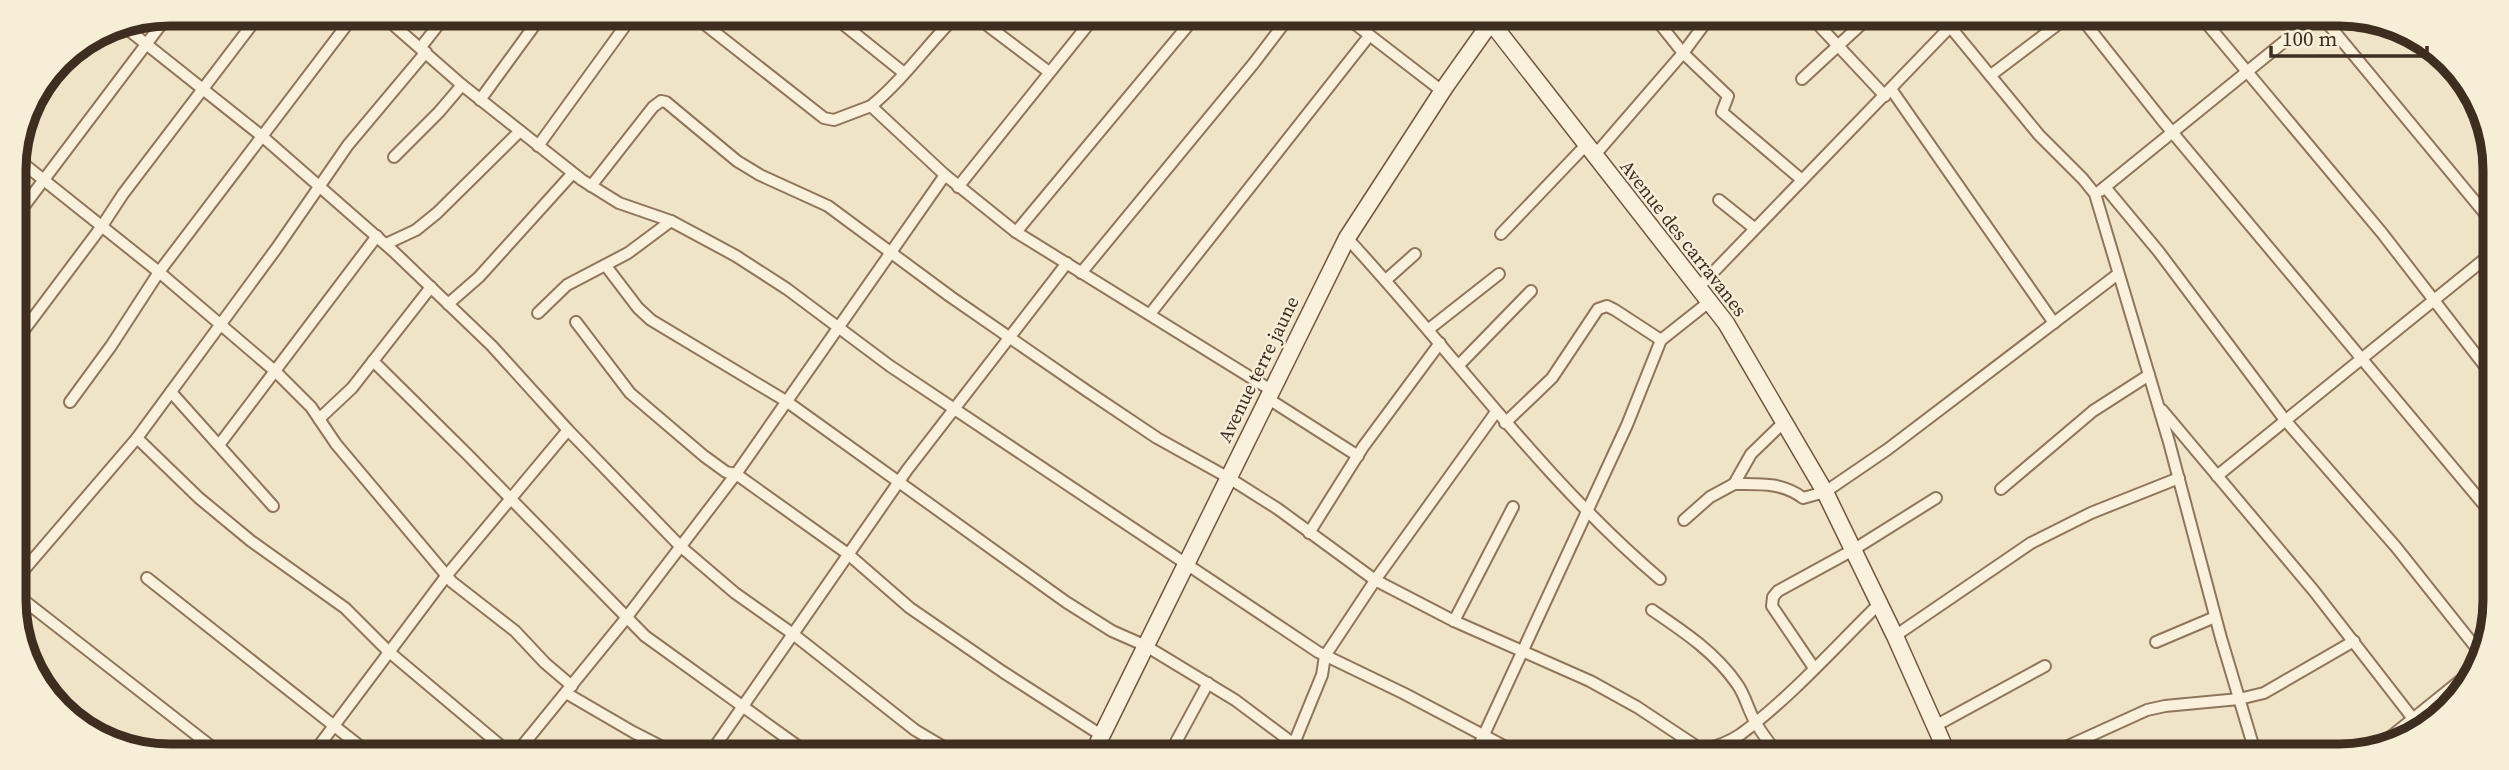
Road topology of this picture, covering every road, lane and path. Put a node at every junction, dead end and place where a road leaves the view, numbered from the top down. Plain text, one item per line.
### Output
1 (1282, 26) edge
2 (1357, 26) edge
3 (1485, 26) edge
4 (1494, 26) edge
5 (1662, 26) edge
6 (1703, 26) edge
7 (1819, 26) edge
8 (1859, 26) edge
9 (1944, 26) edge
10 (1950, 26) edge
11 (2056, 26) edge
12 (2088, 26) edge
13 (2209, 26) edge
14 (2304, 26) edge
15 (2330, 26) edge
16 (159, 27) edge
17 (250, 27) edge
18 (346, 27) edge
19 (396, 27) edge
20 (439, 27) edge
21 (533, 27) edge
22 (624, 27) edge
23 (716, 27) edge
24 (847, 27) edge
25 (946, 27) edge
26 (989, 27) edge
27 (1086, 27) edge
28 (1186, 27) edge
29 (131, 32) edge
30 (1369, 36) junction
31 (146, 45) junction
32 (1838, 47) junction
33 (424, 50) junction
34 (1683, 53) junction
35 (1049, 72) junction
36 (2248, 72) junction
37 (904, 73) junction
38 (1992, 75) junction
39 (1802, 79) dead end
40 (462, 85) junction
41 (203, 90) junction
42 (1442, 92) junction
43 (1888, 92) junction
44 (480, 100) junction
45 (871, 106) junction
46 (520, 131) junction
47 (2173, 132) junction
48 (263, 137) junction
49 (538, 146) junction
50 (1590, 150) junction
51 (394, 157) dead end
52 (27, 167) edge
53 (572, 174) junction
54 (944, 175) junction
55 (43, 180) junction
56 (1802, 180) junction
57 (591, 186) junction
58 (320, 187) junction
59 (958, 187) junction
60 (2105, 187) junction
61 (2095, 194) junction
62 (1719, 200) dead end
63 (27, 202) edge
64 (2483, 211) edge
65 (671, 221) junction
66 (103, 226) junction
67 (1754, 229) junction
68 (1016, 232) junction
69 (1502, 234) dead end
70 (1347, 238) junction
71 (382, 240) junction
72 (891, 254) junction
73 (1415, 254) dead end
74 (2483, 259) edge
75 (1067, 263) junction
76 (606, 266) junction
77 (159, 272) junction
78 (1081, 273) junction
79 (1499, 274) dead end
80 (2118, 275) junction
81 (1387, 279) junction
82 (431, 287) junction
83 (1698, 288) junction
84 (1531, 291) dead end
85 (2433, 300) junction
86 (1709, 302) junction
87 (448, 303) junction
88 (538, 313) dead end
89 (1150, 314) junction
90 (576, 321) dead end
91 (2054, 323) junction
92 (220, 324) junction
93 (27, 327) edge
94 (838, 328) junction
95 (1429, 329) junction
96 (1010, 337) junction
97 (1661, 340) junction
98 (1440, 343) junction
99 (2362, 357) junction
100 (373, 361) junction
101 (2483, 364) edge
102 (1459, 365) junction
103 (276, 372) junction
104 (2148, 375) junction
105 (171, 392) junction
106 (1269, 394) junction
107 (786, 401) junction
108 (70, 402) dead end
109 (954, 407) junction
110 (2159, 407) junction
111 (1496, 412) junction
112 (319, 419) junction
113 (2285, 420) junction
114 (1505, 423) junction
115 (1783, 423) junction
116 (568, 430) junction
117 (137, 439) junction
118 (219, 445) junction
119 (1358, 456) junction
120 (736, 474) junction
121 (2217, 476) junction
122 (1229, 478) junction
123 (2179, 478) junction
124 (898, 482) junction
125 (1734, 484) junction
126 (2001, 489) dead end
127 (1825, 492) junction
128 (1936, 498) dead end
129 (511, 499) junction
130 (2483, 504) edge
131 (273, 506) dead end
132 (1513, 508) dead end
133 (1587, 510) junction
134 (1684, 520) dead end
135 (1309, 533) junction
136 (680, 546) junction
137 (1853, 550) junction
138 (848, 554) junction
139 (1185, 564) junction
140 (26, 567) edge
141 (447, 575) junction
142 (147, 578) dead end
143 (1660, 579) dead end
144 (1375, 580) junction
145 (26, 602) edge
146 (1879, 604) junction
147 (1652, 610) dead end
148 (2215, 617) junction
149 (626, 618) junction
150 (1454, 621) junction
151 (793, 634) junction
152 (1895, 636) junction
153 (2354, 640) junction
154 (2156, 642) dead end
155 (1146, 646) junction
156 (2475, 646) edge
157 (388, 651) junction
158 (1522, 652) junction
159 (1325, 656) junction
160 (2045, 666) dead end
161 (1814, 668) junction
162 (1208, 684) junction
163 (2456, 684) edge
164 (569, 690) junction
165 (2239, 699) junction
166 (743, 705) junction
167 (2412, 719) junction
168 (1755, 722) junction
169 (2415, 722) edge
170 (334, 726) junction
171 (1935, 726) junction
172 (2397, 731) edge
173 (1101, 735) junction
174 (1483, 736) junction
175 (1286, 743) edge
176 (1295, 743) edge
177 (1480, 743) edge
178 (1498, 743) edge
179 (1689, 743) edge
180 (1724, 743) edge
181 (1770, 743) edge
182 (1943, 743) edge
183 (2074, 743) edge
184 (2252, 743) edge
185 (208, 744) edge
186 (321, 744) edge
187 (357, 744) edge
188 (498, 744) edge
189 (523, 744) edge
190 (655, 744) edge
191 (717, 744) edge
192 (795, 744) edge
193 (938, 744) edge
194 (1097, 744) edge
195 (1175, 744) edge

1 - 78 street
2 - 30 street
3 - 42 street, Avenue terre jaune
4 - 50 street, Avenue des carravanes
5 - 34 street
6 - 34 street
7 - 32 street
8 - 32 street
9 - 43 street
10 - 38 street
11 - 38 street
12 - 47 street
13 - 36 street
14 - 36 street
15 - 64 street
16 - 31 street
17 - 41 street
18 - 48 street
19 - 33 street
20 - 33 street
21 - 44 street
22 - 49 street
23 - 45 street
24 - 37 street
25 - 37 street
26 - 35 street
27 - 35 street
28 - 68 street
29 - 31 street
30 - 42 street
30 - 89 street
31 - 41 street
31 - 55 street
32 - 39 street
32 - 43 street
33 - 40 street
33 - 58 street
34 - 50 street
34 - 56 street
35 - 59 street
36 - 47 street
36 - 85 street
37 - 45 street
38 - 61 street
40 - 44 street
40 - 51 street
41 - 48 street
41 - 66 street
42 - 70 street, Avenue terre jaune
43 - 56 street
43 - 91 street
44 - 46 street
45 - 54 street
46 - 49 street
46 - 71 street
47 - 60 street
47 - 99 street
48 - 58 street
48 - 77 street
49 - 53 street
50 - 69 street
50 - 83 street, Avenue des carravanes
52 - 55 street
53 - 57 street
53 - 87 street
54 - 59 street
54 - 72 street
55 - 63 street
55 - 66 street
56 - 67 street
57 - 65 street
57 - 72 street
58 - 71 street
58 - 92 street
59 - 68 street
60 - 61 street
60 - 113 street
61 - 80 street
62 - 67 street
65 - 76 street
65 - 94 street
66 - 77 street
66 - 93 street
67 - 83 street
68 - 75 street
70 - 81 street
70 - 106 street, Avenue terre jaune
71 - 82 street
71 - 103 street
72 - 94 street
72 - 96 street
73 - 81 street
74 - 85 street
75 - 78 street
75 - 96 street
76 - 88 street
76 - 107 street
77 - 92 street
77 - 108 street
78 - 89 street
79 - 95 street
80 - 91 street
80 - 104 street
81 - 95 street
82 - 87 street
82 - 100 street
83 - 86 street, Avenue des carravanes
84 - 102 street
85 - 99 street
85 - 101 street
86 - 97 street
86 - 115 street, Avenue des carravanes
87 - 116 street
89 - 106 street
90 - 120 street
91 - 127 street
92 - 103 street
92 - 105 street
94 - 107 street
94 - 109 street
95 - 98 street
96 - 109 street
96 - 122 street
97 - 114 street
97 - 133 street
98 - 102 street
98 - 119 street
99 - 113 street
99 - 130 street
100 - 112 street
100 - 129 street
102 - 111 street
103 - 112 street
103 - 118 street
104 - 110 street
104 - 126 street
105 - 117 street
105 - 118 street
106 - 119 street
106 - 122 street, Avenue terre jaune
107 - 120 street
107 - 124 street
109 - 124 street
109 - 139 street
110 - 121 street
110 - 123 street
111 - 114 street
111 - 144 street
112 - 141 street
113 - 121 street
113 - 156 street
114 - 133 street
115 - 125 street
115 - 127 street, Avenue des carravanes
116 - 129 street
116 - 136 street
117 - 140 street
117 - 157 street
118 - 131 street
119 - 135 street
120 - 136 street
120 - 138 street
121 - 153 street
122 - 135 street
122 - 139 street, Avenue terre jaune
123 - 148 street
123 - 152 street
124 - 138 street
124 - 155 street
125 - 127 street
125 - 134 street
127 - 137 street, Avenue des carravanes
128 - 137 street
129 - 141 street
129 - 149 street
132 - 150 street
133 - 143 street
133 - 158 street
135 - 144 street
136 - 149 street
136 - 151 street
137 - 146 street, Avenue des carravanes
137 - 161 street
138 - 151 street
138 - 173 street
139 - 155 street, Avenue terre jaune
139 - 159 street
141 - 157 street
141 - 164 street
142 - 170 street
144 - 150 street
144 - 159 street
145 - 185 street
146 - 152 street, Avenue des carravanes
146 - 161 street
147 - 168 street
148 - 154 street
148 - 165 street
149 - 164 street
149 - 166 street
150 - 158 street
151 - 166 street
151 - 193 street
152 - 171 street, Avenue des carravanes
153 - 165 street
153 - 167 street
155 - 162 street
155 - 173 street, Avenue terre jaune
157 - 170 street
157 - 188 street
158 - 174 street
158 - 179 street
159 - 174 street
159 - 176 street
160 - 171 street
161 - 168 street
162 - 175 street
162 - 195 street
163 - 167 street
164 - 189 street
164 - 190 street
165 - 183 street
165 - 184 street
166 - 191 street
166 - 192 street
167 - 169 street
167 - 172 street
168 - 180 street
168 - 181 street
170 - 186 street
170 - 187 street
171 - 182 street, Avenue des carravanes
173 - 194 street, Avenue terre jaune
174 - 177 street
174 - 178 street

